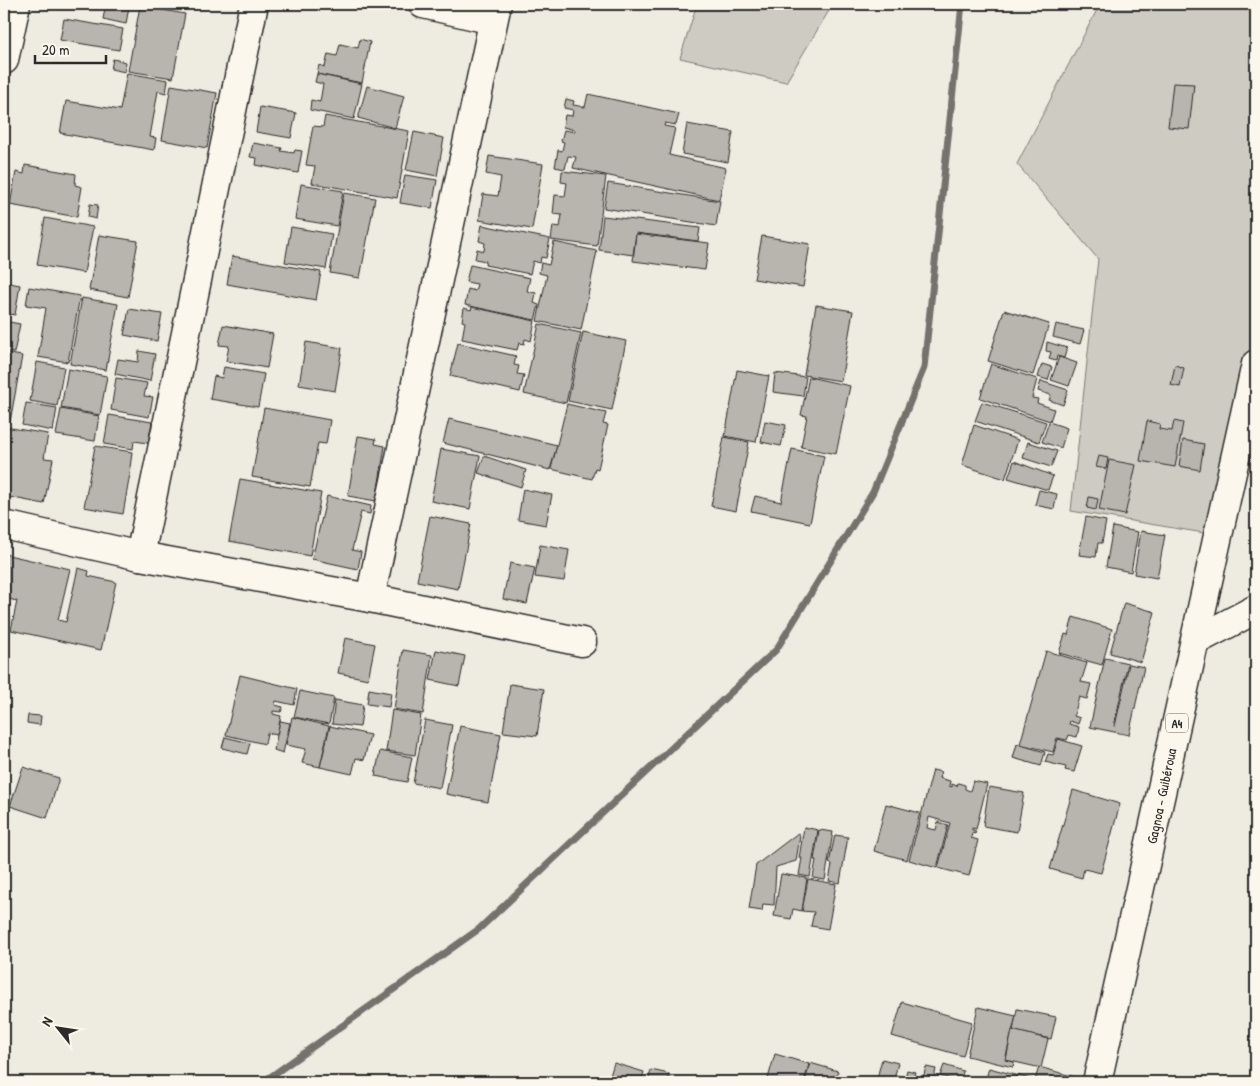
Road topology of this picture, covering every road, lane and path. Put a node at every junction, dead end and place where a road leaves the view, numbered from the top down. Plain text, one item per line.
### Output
1 (16, 4) edge
2 (254, 4) edge
3 (423, 4) edge
4 (495, 12) edge
5 (4, 60) edge
6 (1256, 364) edge
7 (4, 525) edge
8 (140, 556) junction
9 (370, 598) junction
10 (1256, 609) edge
11 (1195, 641) junction
12 (582, 642) dead end
13 (1097, 1082) edge

1 - 5 street
2 - 8 street
3 - 4 street
4 - 9 street
6 - 11 street, Gagnoa - Guibéroua / A4
7 - 8 street
8 - 9 street
9 - 12 street
10 - 11 street
11 - 13 street, Gagnoa - Guibéroua / A4

